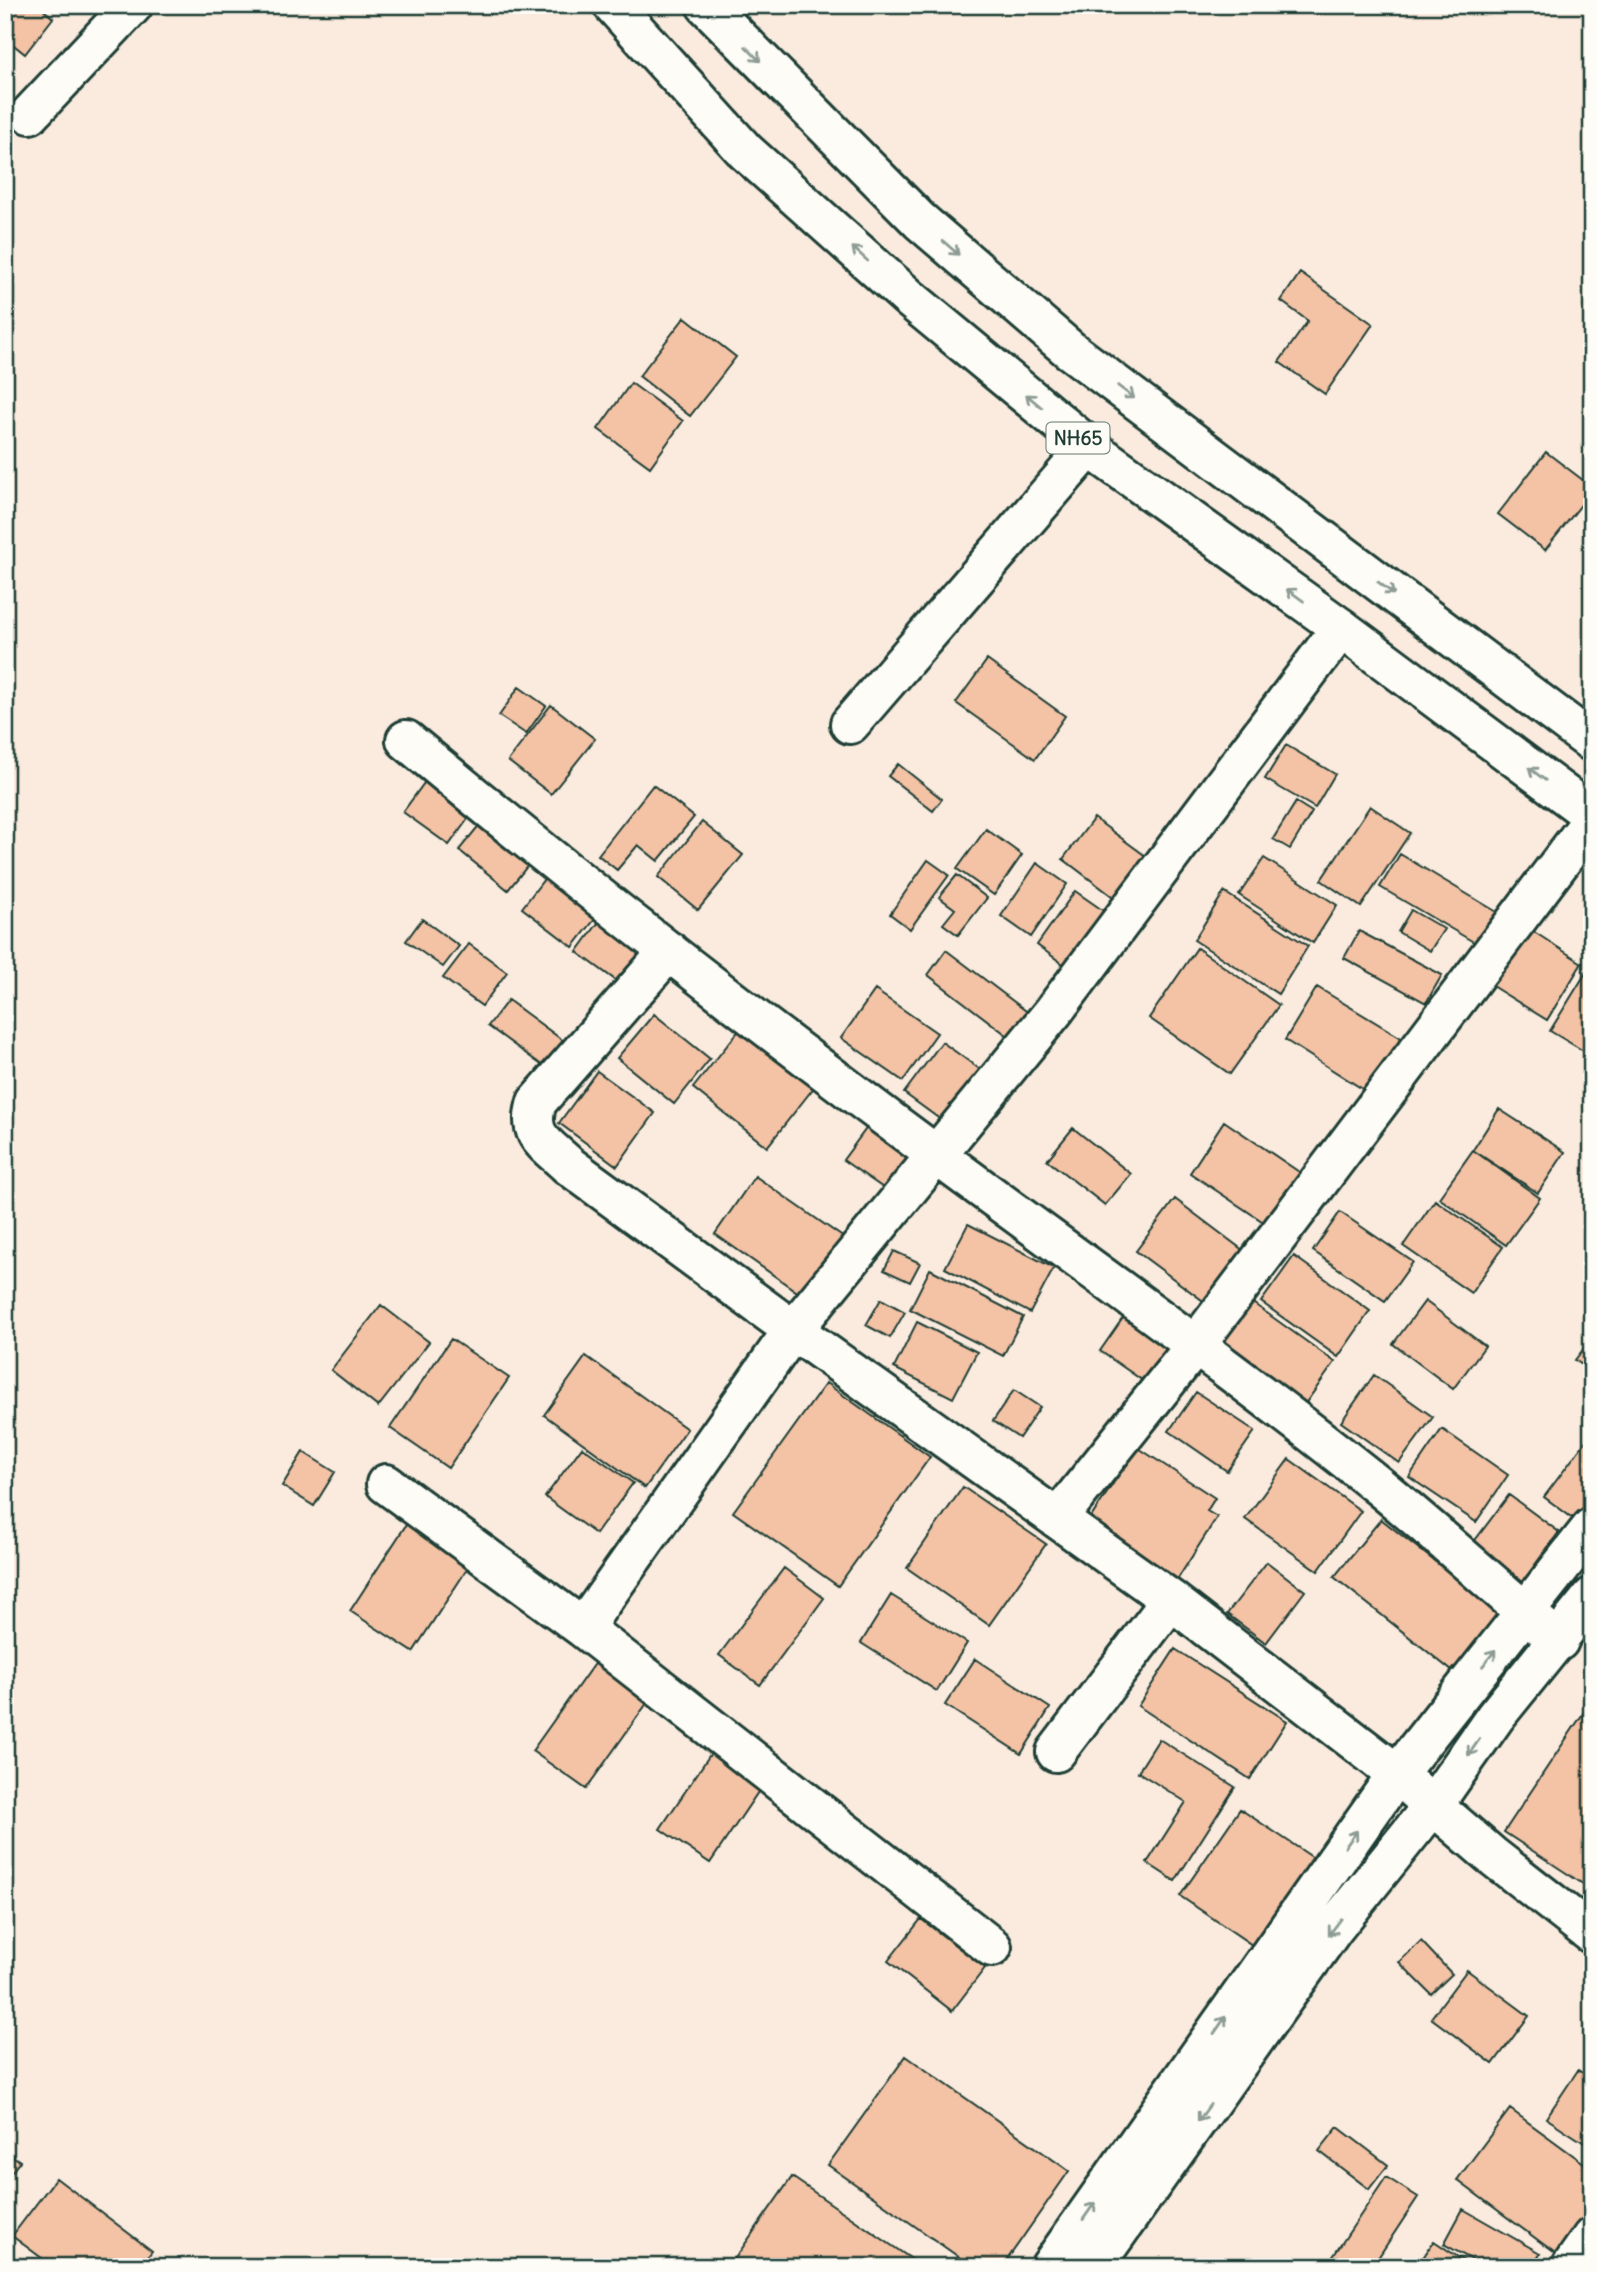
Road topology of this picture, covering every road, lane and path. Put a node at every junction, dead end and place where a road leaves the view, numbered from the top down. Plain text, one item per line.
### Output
1 (133, 5) edge
2 (613, 5) edge
3 (719, 10) edge
4 (30, 114) dead end
5 (1088, 447) junction
6 (1341, 628) junction
7 (850, 724) dead end
8 (407, 740) dead end
9 (1592, 742) edge
10 (1592, 815) edge
11 (1592, 820) edge
12 (669, 951) junction
13 (935, 1154) junction
14 (793, 1330) junction
15 (1195, 1346) junction
16 (386, 1484) dead end
17 (1058, 1518) junction
18 (1592, 1527) edge
19 (1592, 1597) edge
20 (1171, 1600) junction
21 (1525, 1612) junction
22 (583, 1629) junction
23 (1559, 1641) junction
24 (1056, 1752) dead end
25 (1397, 1774) junction
26 (1434, 1804) junction
27 (1592, 1934) edge
28 (992, 1947) dead end
29 (1592, 2237) edge
30 (1050, 2267) edge
31 (1093, 2267) edge
32 (1571, 2267) edge

1 - 4 main road
5 -> 2 main road, NH65
3 -> 9 main road
6 -> 5 main road, NH65
5 - 7 main road
10 -> 6 main road, NH65
6 - 13 main road
8 - 12 main road
11 - 15 main road
12 - 13 main road
12 - 14 main road
13 - 14 main road
13 - 15 main road
14 - 17 main road
14 - 22 main road
15 - 17 main road
15 - 21 main road
16 - 22 main road
17 - 20 main road
18 - 21 main road
19 - 23 main road
20 - 24 main road
20 - 25 main road
21 - 23 main road
25 -> 21 main road
22 - 28 main road
23 -> 26 main road
25 - 26 main road
30 -> 25 main road
26 - 27 main road
26 -> 31 main road
29 - 32 main road

